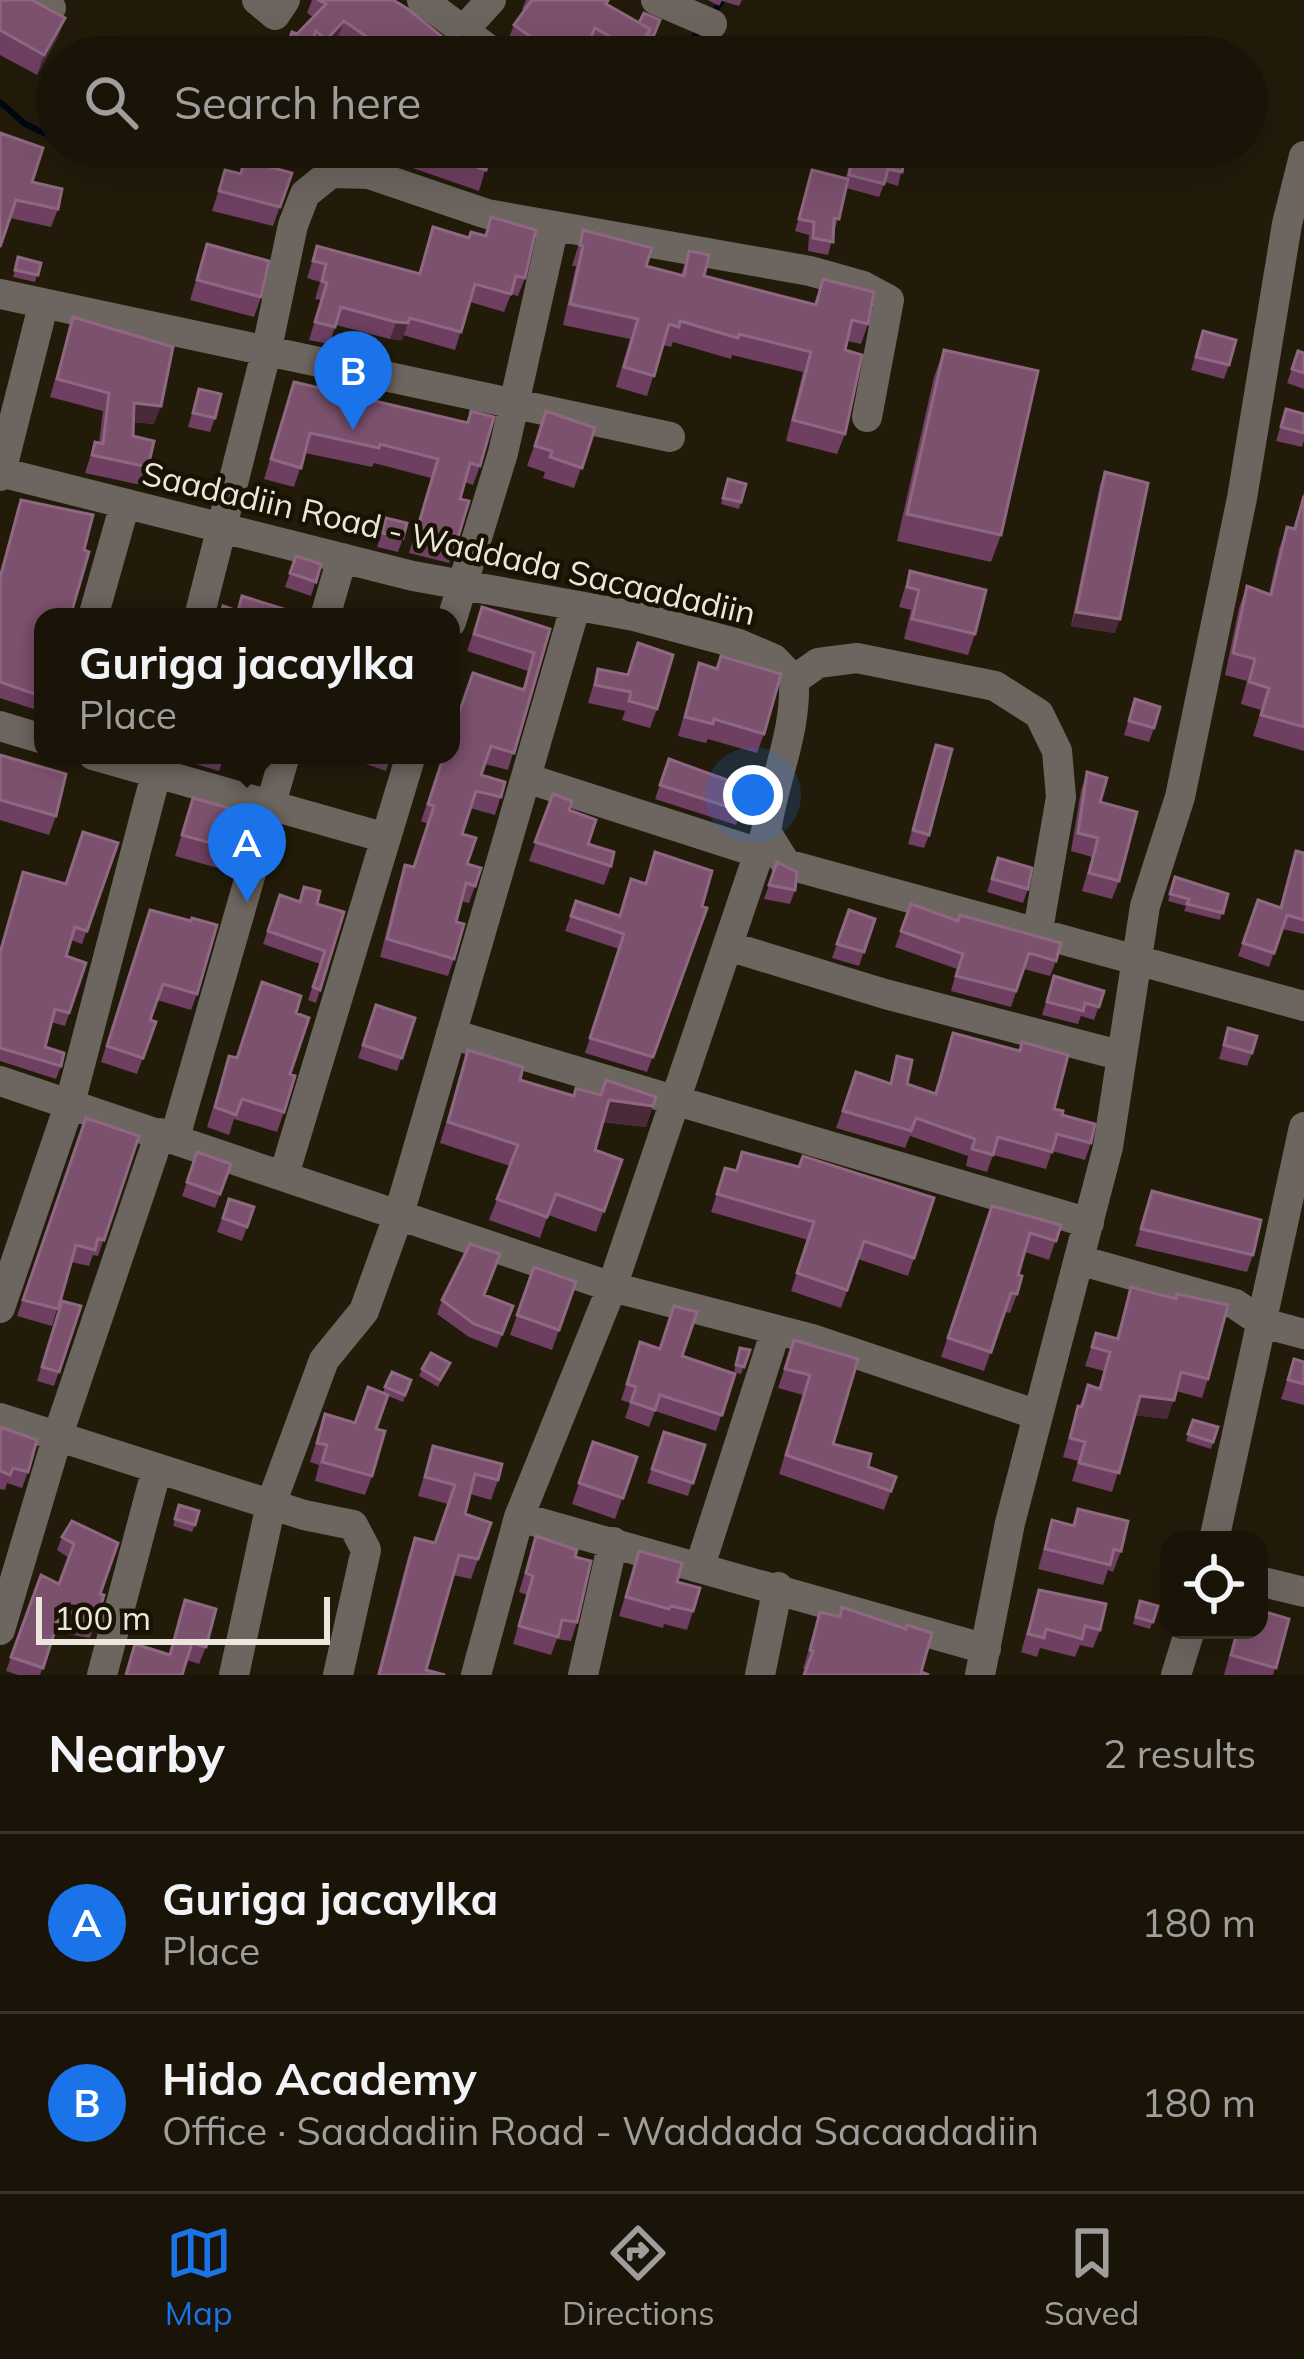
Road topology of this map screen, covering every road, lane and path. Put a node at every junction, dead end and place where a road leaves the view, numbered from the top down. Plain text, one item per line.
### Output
1 (257, 0) edge
2 (285, 0) edge
3 (422, 0) edge
4 (491, 0) edge
5 (656, 0) edge
6 (712, 23) dead end
7 (462, 32) junction
8 (468, 36) edge
9 (1304, 156) edge
10 (554, 226) junction
11 (0, 294) edge
12 (43, 306) junction
13 (266, 353) junction
14 (512, 404) junction
15 (867, 417) dead end
16 (670, 437) dead end
17 (0, 473) edge
18 (125, 503) junction
19 (224, 528) junction
20 (342, 558) junction
21 (462, 586) junction
22 (96, 608) edge
23 (202, 608) edge
24 (328, 608) edge
25 (455, 608) edge
26 (575, 608) junction
27 (794, 680) junction
28 (0, 726) edge
29 (34, 736) edge
30 (282, 764) edge
31 (408, 764) edge
32 (158, 765) edge
33 (526, 778) junction
34 (270, 806) junction
35 (386, 838) junction
36 (763, 843) junction
37 (1039, 930) junction
38 (728, 946) junction
39 (1138, 958) junction
40 (1304, 1006) edge
41 (451, 1034) junction
42 (1120, 1055) junction
43 (0, 1081) edge
44 (675, 1101) junction
45 (70, 1103) junction
46 (1304, 1127) edge
47 (168, 1135) junction
48 (284, 1175) junction
49 (399, 1214) junction
50 (1089, 1222) junction
51 (1079, 1259) junction
52 (612, 1287) junction
53 (0, 1308) edge
54 (1264, 1323) junction
55 (776, 1330) junction
56 (1304, 1334) edge
57 (1038, 1415) junction
58 (0, 1418) edge
59 (58, 1435) junction
60 (157, 1468) junction
61 (271, 1504) junction
62 (519, 1517) junction
63 (1216, 1531) edge
64 (613, 1542) junction
65 (700, 1565) junction
66 (1268, 1582) edge
67 (778, 1587) junction
68 (1304, 1592) edge
69 (0, 1630) edge
70 (1187, 1639) edge
71 (983, 1662) edge
72 (102, 1675) edge
73 (234, 1675) edge
74 (338, 1675) edge
75 (476, 1675) edge
76 (583, 1675) edge
77 (760, 1675) edge
78 (1176, 1675) edge

1 - 2 street
3 - 7 street
4 - 7 street
5 - 6 street
7 - 8 street
9 - 39 street
10 - 13 street
10 - 14 street
10 - 15 street
11 - 12 street
12 - 13 street
12 - 17 street
13 - 14 street
13 - 19 street
14 - 16 street
14 - 21 street
17 - 18 street, Saadadiin Road - Waddada Sacaadadiin
18 - 19 street, Saadadiin Road - Waddada Sacaadadiin
18 - 22 street
19 - 20 street, Saadadiin Road - Waddada Sacaadadiin
19 - 23 street
20 - 21 street, Saadadiin Road - Waddada Sacaadadiin
20 - 24 street
21 - 25 street
21 - 26 street, Saadadiin Road - Waddada Sacaadadiin
26 - 27 street, Saadadiin Road - Waddada Sacaadadiin
26 - 33 street
27 - 36 street
27 - 37 street
28 - 29 street
30 - 34 street
31 - 35 street
32 - 34 street
32 - 45 street
33 - 36 street
33 - 41 street
34 - 35 street
34 - 47 street
35 - 48 street
36 - 37 street
36 - 38 street
37 - 39 street
38 - 42 street
38 - 44 street
39 - 40 street
39 - 42 street
41 - 44 street
41 - 49 street
42 - 50 street
43 - 45 street
44 - 50 street
44 - 52 street
45 - 47 street
45 - 53 street
46 - 54 street
47 - 48 street
47 - 59 street
48 - 49 street
49 - 52 street
49 - 61 street
50 - 51 street
51 - 54 street
51 - 57 street
52 - 55 street
52 - 62 street
54 - 56 street
54 - 63 street
55 - 57 street
55 - 65 street
57 - 71 street
58 - 59 street
59 - 60 street
59 - 69 street
60 - 61 street
60 - 72 street
61 - 73 street
61 - 74 street
62 - 64 street
62 - 75 street
64 - 65 street
64 - 76 street
65 - 67 street
66 - 68 street
67 - 71 street
67 - 77 street
70 - 78 street

